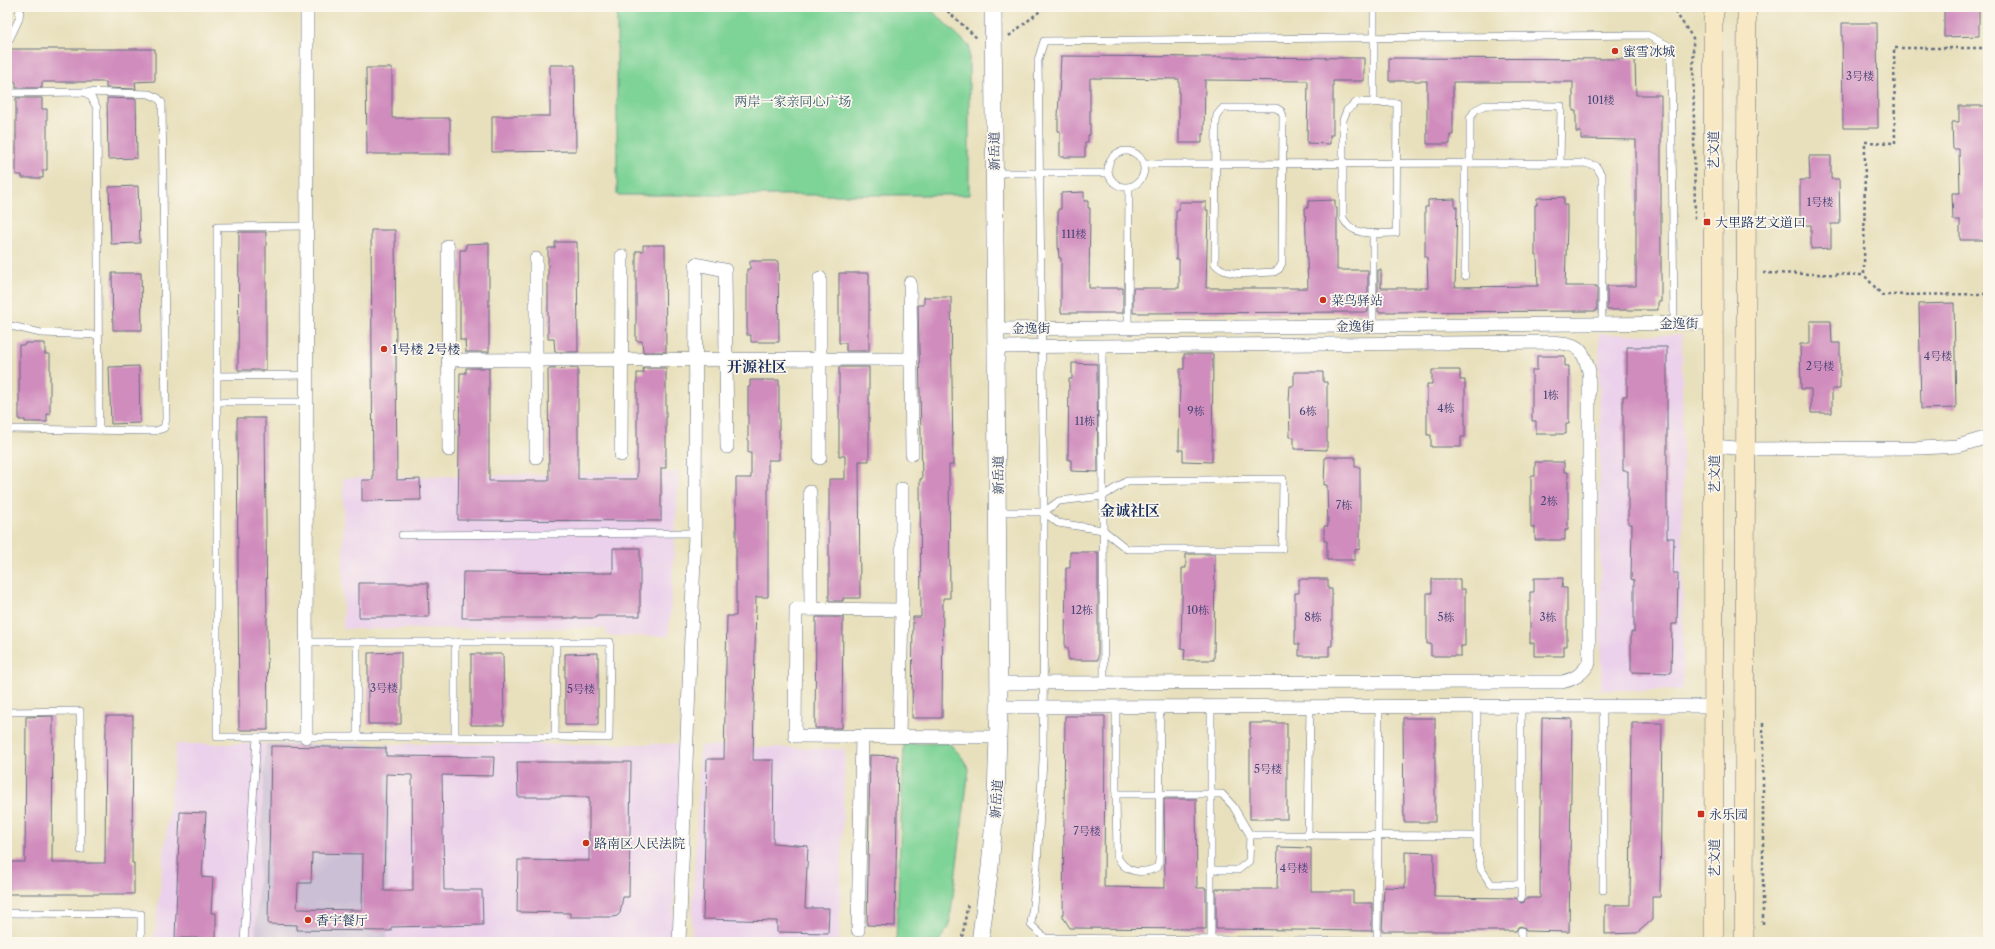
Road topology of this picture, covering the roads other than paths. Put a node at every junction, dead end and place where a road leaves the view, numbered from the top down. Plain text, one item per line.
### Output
1 (20, 7) edge
2 (307, 7) edge
3 (992, 7) edge
4 (1374, 7) edge
5 (1715, 7) edge
6 (1747, 7) edge
7 (1374, 38) junction
8 (7, 40) edge
9 (85, 92) junction
10 (7, 93) edge
11 (1374, 102) junction
12 (1467, 163) junction
13 (1560, 163) junction
14 (1144, 164) junction
15 (1215, 164) junction
16 (1283, 164) junction
17 (1343, 164) junction
18 (1397, 164) junction
19 (995, 173) junction
20 (1039, 173) junction
21 (1108, 173) junction
22 (1129, 187) junction
23 (307, 226) junction
24 (1373, 233) junction
25 (448, 246) dead end
26 (622, 256) dead end
27 (536, 259) dead end
28 (1465, 276) dead end
29 (820, 278) dead end
30 (910, 283) dead end
31 (1602, 323) junction
32 (1674, 323) junction
33 (1713, 323) junction
34 (7, 325) edge
35 (1373, 326) junction
36 (1041, 328) junction
37 (1128, 328) junction
38 (996, 329) junction
39 (98, 335) junction
40 (997, 346) junction
41 (1042, 346) junction
42 (1102, 346) junction
43 (911, 359) junction
44 (448, 360) junction
45 (535, 360) junction
46 (622, 360) junction
47 (726, 360) junction
48 (820, 360) junction
49 (697, 361) junction
50 (307, 375) junction
51 (217, 376) junction
52 (217, 402) junction
53 (307, 402) junction
54 (7, 429) edge
55 (99, 430) junction
56 (1988, 437) edge
57 (1714, 446) junction
58 (727, 448) dead end
59 (1747, 449) junction
60 (449, 450) dead end
61 (912, 454) dead end
62 (621, 455) dead end
63 (536, 457) dead end
64 (820, 458) dead end
65 (902, 489) dead end
66 (810, 492) dead end
67 (1103, 496) junction
68 (998, 512) junction
69 (1044, 512) junction
70 (1103, 530) junction
71 (695, 533) junction
72 (402, 535) dead end
73 (811, 609) junction
74 (902, 610) junction
75 (307, 642) junction
76 (357, 642) junction
77 (455, 642) junction
78 (556, 642) junction
79 (1104, 682) junction
80 (1000, 683) junction
81 (1043, 683) junction
82 (1116, 706) junction
83 (1477, 706) junction
84 (1522, 706) junction
85 (1603, 706) junction
86 (1714, 706) junction
87 (999, 707) junction
88 (1043, 707) junction
89 (1160, 707) junction
90 (1211, 707) junction
91 (1310, 707) junction
92 (1379, 707) junction
93 (7, 712) edge
94 (862, 736) junction
95 (899, 736) junction
96 (257, 737) junction
97 (306, 737) junction
98 (357, 737) junction
99 (455, 737) junction
100 (999, 737) junction
101 (555, 738) junction
102 (1116, 794) junction
103 (1159, 794) junction
104 (1211, 794) junction
105 (1250, 835) junction
106 (1308, 836) junction
107 (1476, 836) junction
108 (1378, 837) junction
109 (81, 850) dead end
110 (1211, 870) junction
111 (1522, 884) junction
112 (1603, 890) dead end
113 (1522, 898) dead end
114 (7, 913) edge
115 (858, 930) dead end
116 (1521, 931) dead end
117 (1211, 941) edge
118 (141, 942) edge
119 (244, 942) edge
120 (679, 942) edge
121 (980, 942) edge
122 (1377, 942) edge
123 (1402, 942) edge
124 (1521, 942) edge
125 (1714, 942) edge
126 (1744, 942) edge

1 - 8 lane
2 - 23 street
3 - 19 street, 新岳道
4 - 7 lane
5 - 33 main road, 艺文道
6 - 59 main road
7 - 11 lane
7 - 20 lane
7 - 32 lane
9 - 10 lane
9 - 39 lane
9 - 55 lane
11 - 17 lane
11 - 18 lane
12 - 13 lane
12 - 13 lane
12 - 18 lane
12 - 28 lane
13 - 31 lane
14 - 15 lane
14 - 21 lane
14 - 22 lane
15 - 16 lane
15 - 16 lane
15 - 16 lane
16 - 17 lane
17 - 18 lane
17 - 24 lane
18 - 24 lane
19 - 20 lane
19 - 38 street, 新岳道
20 - 21 lane
20 - 36 lane
21 - 22 lane
22 - 37 lane
23 - 50 street
23 - 51 lane
24 - 35 lane
25 - 44 street
26 - 46 street
27 - 45 street
29 - 48 street
30 - 43 street
31 - 32 street, 金逸街
31 - 35 street, 金逸街
32 - 33 street, 金逸街
33 - 57 main road, 艺文道
34 - 39 lane
35 - 37 street, 金逸街
36 - 37 street, 金逸街
36 - 38 street, 金逸街
36 - 41 lane
38 - 40 street, 新岳道
39 - 55 lane
40 - 41 street
40 - 68 street, 新岳道
41 - 42 street
41 - 69 lane
42 - 67 lane
42 - 79 street
43 - 48 street
43 - 61 street
44 - 45 street
44 - 60 street
45 - 46 street
45 - 63 street
46 - 49 street
46 - 62 street
47 - 48 street
47 - 49 street
47 - 49 street
47 - 58 street
48 - 64 street
49 - 71 street
50 - 51 lane
50 - 53 street
51 - 52 lane
52 - 53 lane
52 - 96 lane
53 - 75 street
54 - 55 lane
56 - 59 street
57 - 59 street
57 - 86 main road, 艺文道
59 - 126 main road
65 - 74 street
66 - 73 street
67 - 69 lane
67 - 70 lane
67 - 70 lane
68 - 69 lane
68 - 80 street, 新岳道
69 - 70 lane
69 - 81 lane
70 - 79 lane
71 - 72 lane
71 - 120 street
73 - 74 street
73 - 94 street
74 - 95 street
75 - 76 lane
75 - 97 street
76 - 77 lane
76 - 98 lane
77 - 78 lane
77 - 99 lane
78 - 101 lane
78 - 101 lane
79 - 81 street
80 - 81 street
80 - 87 street, 新岳道
81 - 88 lane
82 - 88 street
82 - 89 street
82 - 102 lane
83 - 84 street
83 - 92 street
83 - 107 lane
84 - 85 street
84 - 111 lane
85 - 86 street
85 - 112 lane
86 - 125 main road, 艺文道
87 - 88 street
87 - 100 street, 新岳道
88 - 117 lane
89 - 90 street
89 - 103 lane
90 - 91 street
90 - 104 lane
91 - 92 street
91 - 106 lane
92 - 108 lane
93 - 109 lane
94 - 95 street
94 - 115 street
95 - 100 street
96 - 97 lane
96 - 119 lane
97 - 98 lane
98 - 99 lane
99 - 101 lane
100 - 121 street, 新岳道
102 - 103 lane
102 - 103 lane
103 - 104 lane
104 - 105 lane
104 - 110 lane
105 - 106 lane
105 - 110 lane
106 - 108 lane
107 - 108 lane
107 - 111 lane
108 - 122 lane
110 - 117 lane
111 - 113 lane
114 - 118 lane
116 - 124 lane
117 - 122 lane
122 - 123 lane

